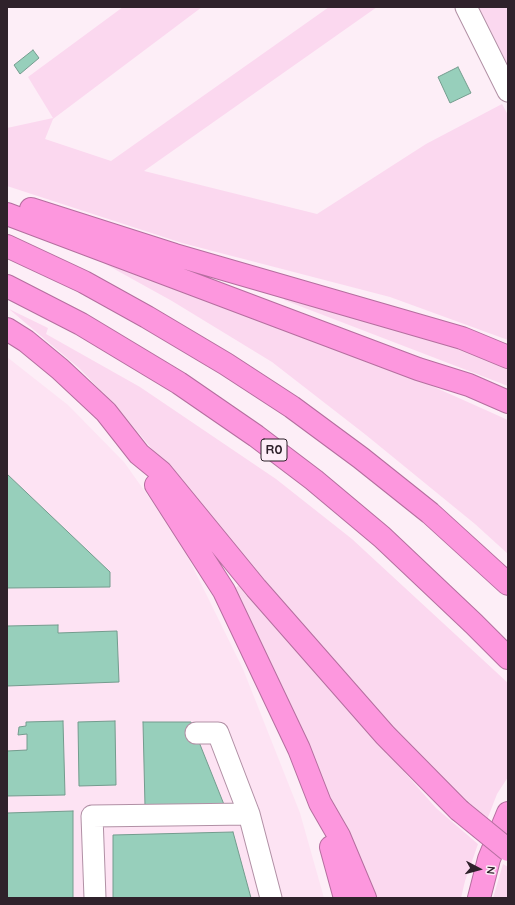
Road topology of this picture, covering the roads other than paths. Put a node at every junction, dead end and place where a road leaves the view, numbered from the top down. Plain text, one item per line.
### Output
1 (466, 7) edge
2 (508, 91) edge
3 (7, 201) edge
4 (7, 214) edge
5 (7, 246) edge
6 (7, 286) edge
7 (7, 329) edge
8 (508, 358) edge
9 (508, 402) edge
10 (139, 454) junction
11 (508, 584) edge
12 (508, 658) edge
13 (196, 733) dead end
14 (320, 803) junction
15 (508, 813) edge
16 (249, 814) junction
17 (508, 850) edge
18 (95, 898) edge
19 (271, 898) edge
20 (345, 898) edge
21 (365, 898) edge
22 (479, 898) edge

1 - 2 street
3 - 8 highway
4 - 9 highway
5 - 11 highway
6 - 12 highway, R0
7 - 10 highway
10 - 14 highway
10 - 17 highway, bridge
13 - 16 street
14 - 20 highway
14 - 21 highway
15 - 22 highway
16 - 18 street
16 - 19 street

